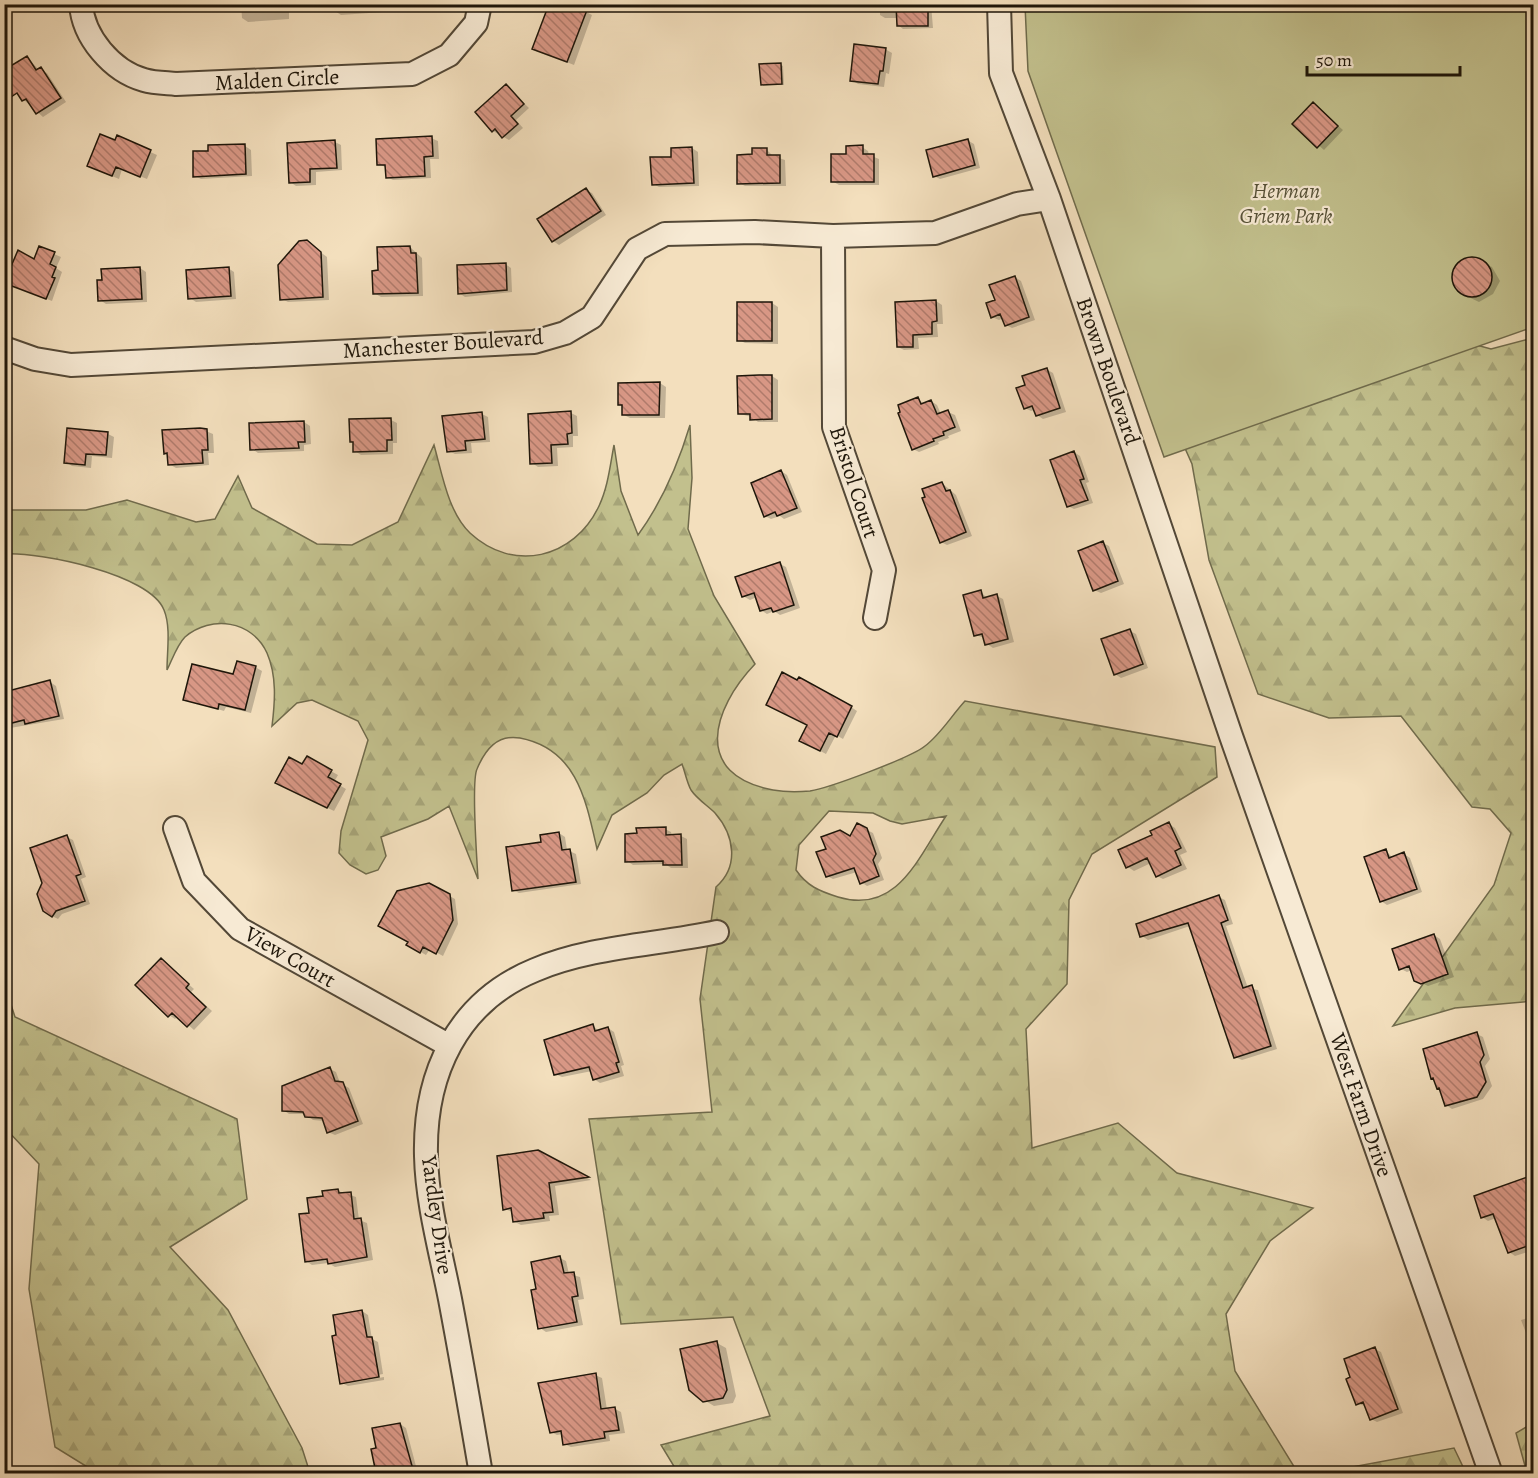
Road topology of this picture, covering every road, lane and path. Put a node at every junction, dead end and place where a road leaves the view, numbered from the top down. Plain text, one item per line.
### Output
1 (81, 4) edge
2 (480, 4) edge
3 (999, 4) edge
4 (1049, 199) junction
5 (833, 236) junction
6 (4, 348) edge
7 (875, 618) dead end
8 (1232, 736) joint
9 (175, 828) dead end
10 (717, 932) dead end
11 (448, 1045) junction
12 (481, 1473) edge
13 (1491, 1473) edge

1 - 2 street, Malden Circle
3 - 4 street, Brown Boulevard
4 - 5 street, Manchester Boulevard
4 - 8 street, Brown Boulevard
5 - 6 street, Manchester Boulevard
5 - 7 street, Bristol Court
8 - 13 street, West Farm Drive
9 - 11 street, View Court
10 - 11 street, Yardley Drive
11 - 12 street, Yardley Drive

